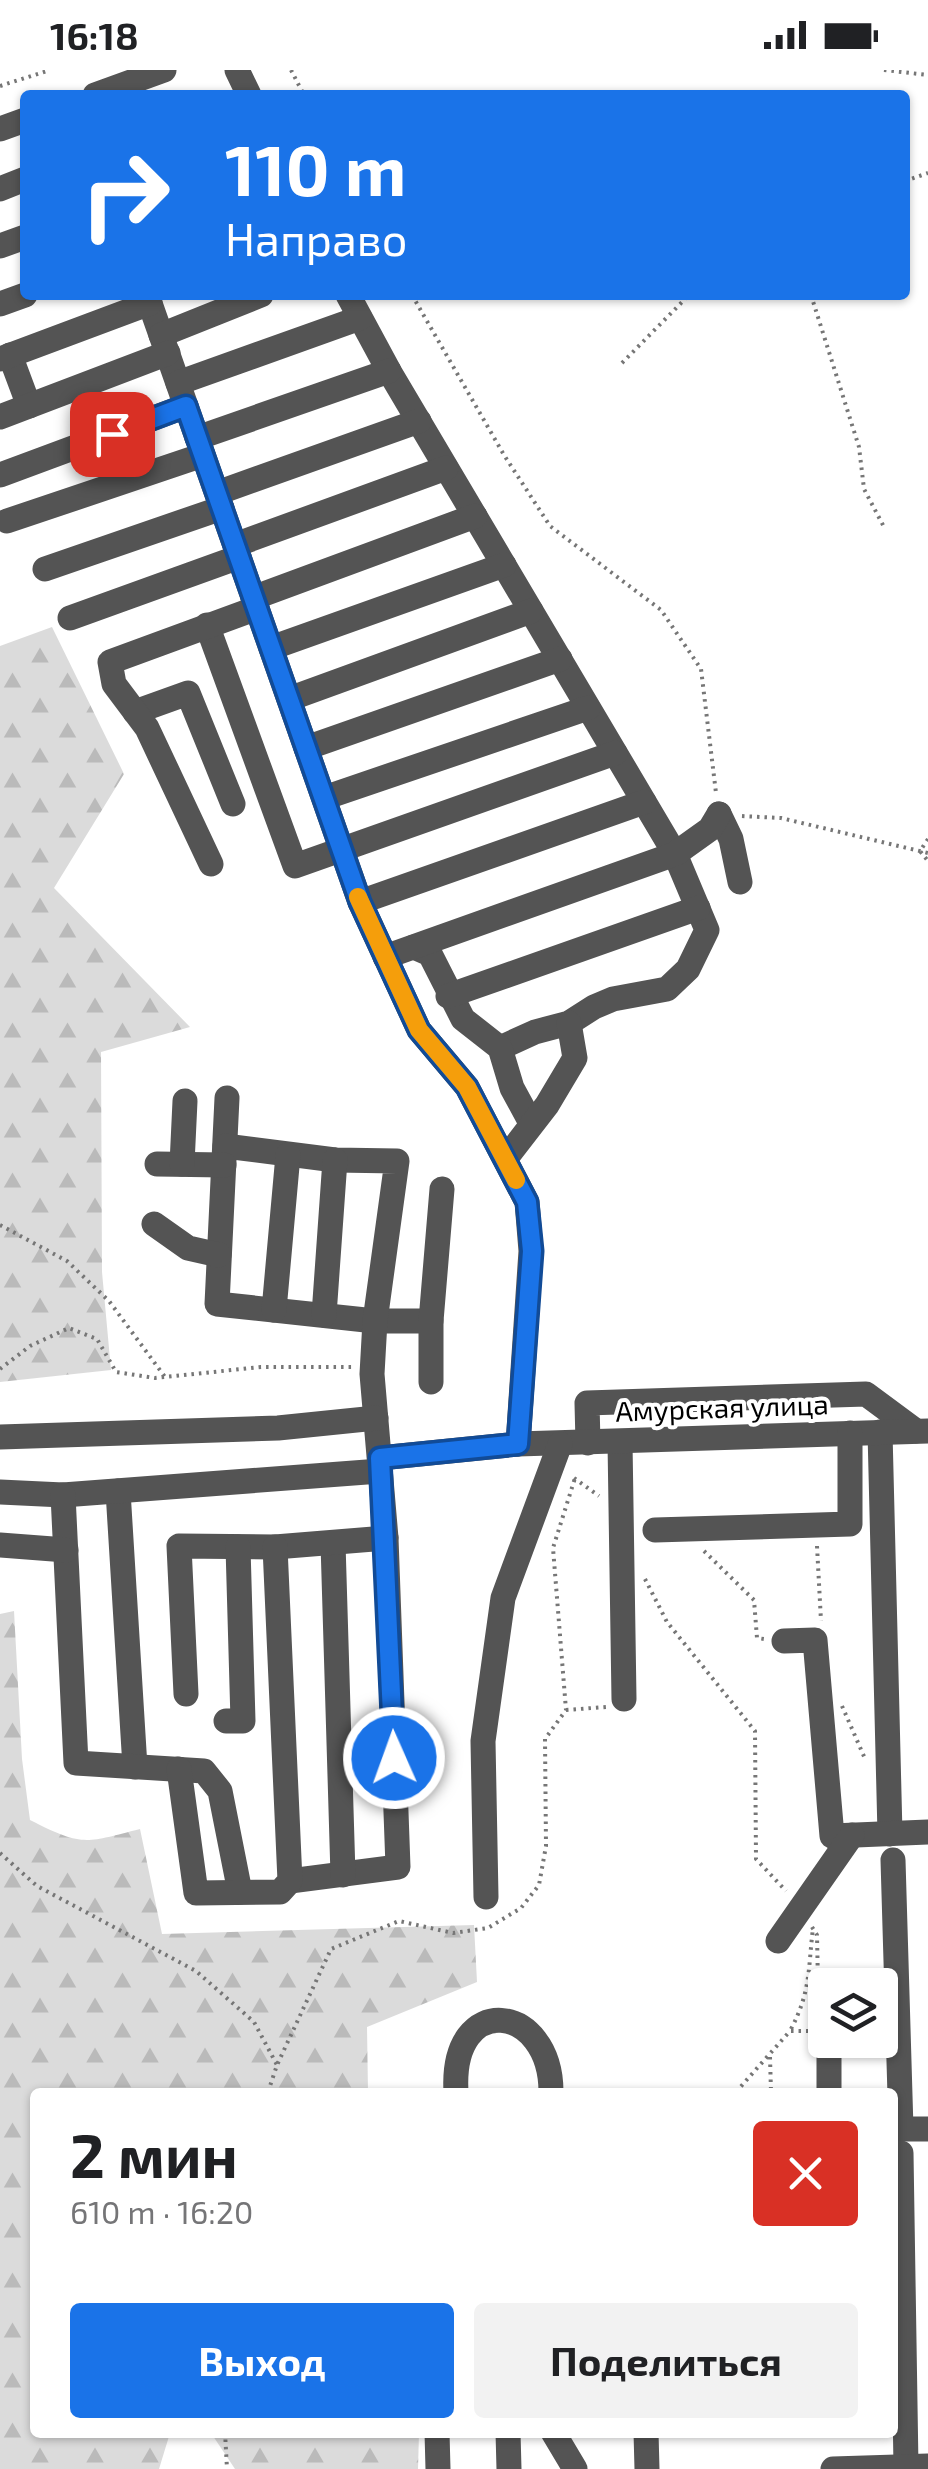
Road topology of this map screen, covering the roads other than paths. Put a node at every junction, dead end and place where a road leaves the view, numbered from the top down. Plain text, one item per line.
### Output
1 (164, 70) edge
2 (136, 88) edge
3 (147, 300) edge
4 (149, 300) edge
5 (235, 300) edge
6 (209, 305) edge
7 (354, 306) edge
8 (164, 344) junction
9 (5, 357) edge
10 (388, 370) junction
11 (182, 395) junction
12 (29, 406) junction
13 (0, 416) edge
14 (419, 422) junction
15 (200, 446) junction
16 (446, 468) junction
17 (0, 475) edge
18 (219, 501) junction
19 (475, 516) junction
20 (7, 521) dead end
21 (237, 551) junction
22 (504, 566) junction
23 (45, 569) dead end
24 (255, 603) junction
25 (531, 611) junction
26 (70, 618) dead end
27 (207, 625) junction
28 (271, 648) junction
29 (560, 659) junction
30 (289, 699) junction
31 (588, 708) junction
32 (135, 712) junction
33 (306, 748) junction
34 (615, 753) junction
35 (324, 798) junction
36 (644, 802) junction
37 (233, 804) dead end
38 (342, 850) junction
39 (675, 854) junction
40 (211, 864) dead end
41 (740, 882) dead end
42 (360, 902) junction
43 (698, 908) junction
44 (414, 947) junction
45 (384, 958) junction
46 (448, 996) junction
47 (570, 1024) junction
48 (500, 1048) junction
49 (227, 1098) dead end
50 (185, 1101) dead end
51 (531, 1123) junction
52 (224, 1156) junction
53 (288, 1156) junction
54 (506, 1158) junction
55 (334, 1160) junction
56 (442, 1189) dead end
57 (154, 1224) dead end
58 (220, 1255) junction
59 (274, 1310) junction
60 (324, 1315) junction
61 (375, 1321) junction
62 (431, 1321) junction
63 (431, 1382) dead end
64 (376, 1418) junction
65 (922, 1431) edge
66 (880, 1432) junction
67 (850, 1433) junction
68 (0, 1437) edge
69 (620, 1442) junction
70 (588, 1443) junction
71 (518, 1444) junction
72 (556, 1454) junction
73 (380, 1465) junction
74 (118, 1491) junction
75 (0, 1492) edge
76 (63, 1495) junction
77 (668, 1530) road end
78 (386, 1538) junction
79 (333, 1543) junction
80 (0, 1545) edge
81 (238, 1547) junction
82 (275, 1547) junction
83 (66, 1550) junction
84 (784, 1641) road end
85 (186, 1694) dead end
86 (624, 1699) road end
87 (226, 1722) dead end
88 (134, 1767) junction
89 (179, 1769) junction
90 (928, 1832) edge
91 (890, 1834) junction
92 (852, 1835) junction
93 (893, 1860) dead end
94 (343, 1875) junction
95 (290, 1880) junction
96 (240, 1892) junction
97 (486, 1896) dead end
98 (778, 1940) dead end
99 (828, 2058) edge
100 (551, 2079) edge
101 (456, 2088) edge
102 (829, 2088) edge
103 (897, 2088) edge
104 (928, 2129) edge
105 (898, 2137) edge
106 (899, 2411) edge
107 (437, 2438) edge
108 (508, 2438) edge
109 (557, 2438) edge
110 (646, 2438) edge
111 (920, 2467) edge
112 (438, 2469) edge
113 (509, 2469) edge
114 (575, 2469) edge
115 (647, 2469) edge
116 (833, 2469) edge

1 - 2 street
3 - 9 street
4 - 8 street
5 - 6 street
6 - 8 street
7 - 10 street
7 - 11 street
8 - 11 street
8 - 12 street
9 - 12 street
10 - 14 street
10 - 15 street
11 - 15 street
11 - 17 street
12 - 13 street
14 - 16 street
14 - 18 street
15 - 18 street
15 - 20 street
16 - 19 street
16 - 21 street
18 - 21 street
18 - 23 street
19 - 22 street
19 - 24 street
21 - 24 street
21 - 26 street
22 - 25 street
22 - 28 street
24 - 27 street
24 - 28 street
25 - 29 street
25 - 30 street
27 - 32 street
27 - 38 street
28 - 30 street
29 - 31 street
29 - 33 street
30 - 33 street
31 - 34 street
31 - 35 street
32 - 37 street
32 - 40 street
33 - 35 street
34 - 36 street
34 - 38 street
35 - 38 street
36 - 39 street
36 - 42 street
38 - 42 street
39 - 41 street
39 - 43 street
39 - 44 street
42 - 45 street
43 - 46 street
43 - 47 street
44 - 45 street
44 - 46 street
45 - 54 street
46 - 48 street
47 - 48 street
47 - 51 street
48 - 51 street
49 - 52 street
50 - 52 street
51 - 54 street
52 - 53 street
52 - 58 street
53 - 55 street
53 - 59 street
54 - 71 street
55 - 60 street
55 - 61 street
56 - 62 street
57 - 58 street
58 - 59 street
59 - 60 street
60 - 61 street
61 - 62 street
61 - 64 street
62 - 63 street
64 - 68 street
64 - 73 street
65 - 66 street, Амурская улица
65 - 70 street
66 - 67 street, Амурская улица
66 - 91 street
67 - 69 street, Амурская улица
67 - 77 street
69 - 70 street, Амурская улица
69 - 86 street
70 - 72 street, Амурская улица
71 - 72 street, Амурская улица
71 - 73 street, Амурская улица
72 - 97 street
73 - 74 street, Амурская улица
73 - 78 street
74 - 76 street, Амурская улица
74 - 88 street
75 - 76 street, Амурская улица
76 - 83 street
78 - 79 street
78 - 94 street
79 - 82 street
79 - 94 street
80 - 83 street
81 - 82 street
81 - 85 street
81 - 87 street
82 - 95 street
83 - 88 street
84 - 92 street
88 - 89 street
89 - 96 street
89 - 96 street
90 - 91 street
91 - 92 street
92 - 98 street
93 - 103 street
94 - 95 street
95 - 96 street
99 - 102 street
100 - 101 street
104 - 105 street
105 - 106 street
106 - 111 street
107 - 112 street
108 - 113 street
109 - 114 street
110 - 115 street
111 - 116 street

